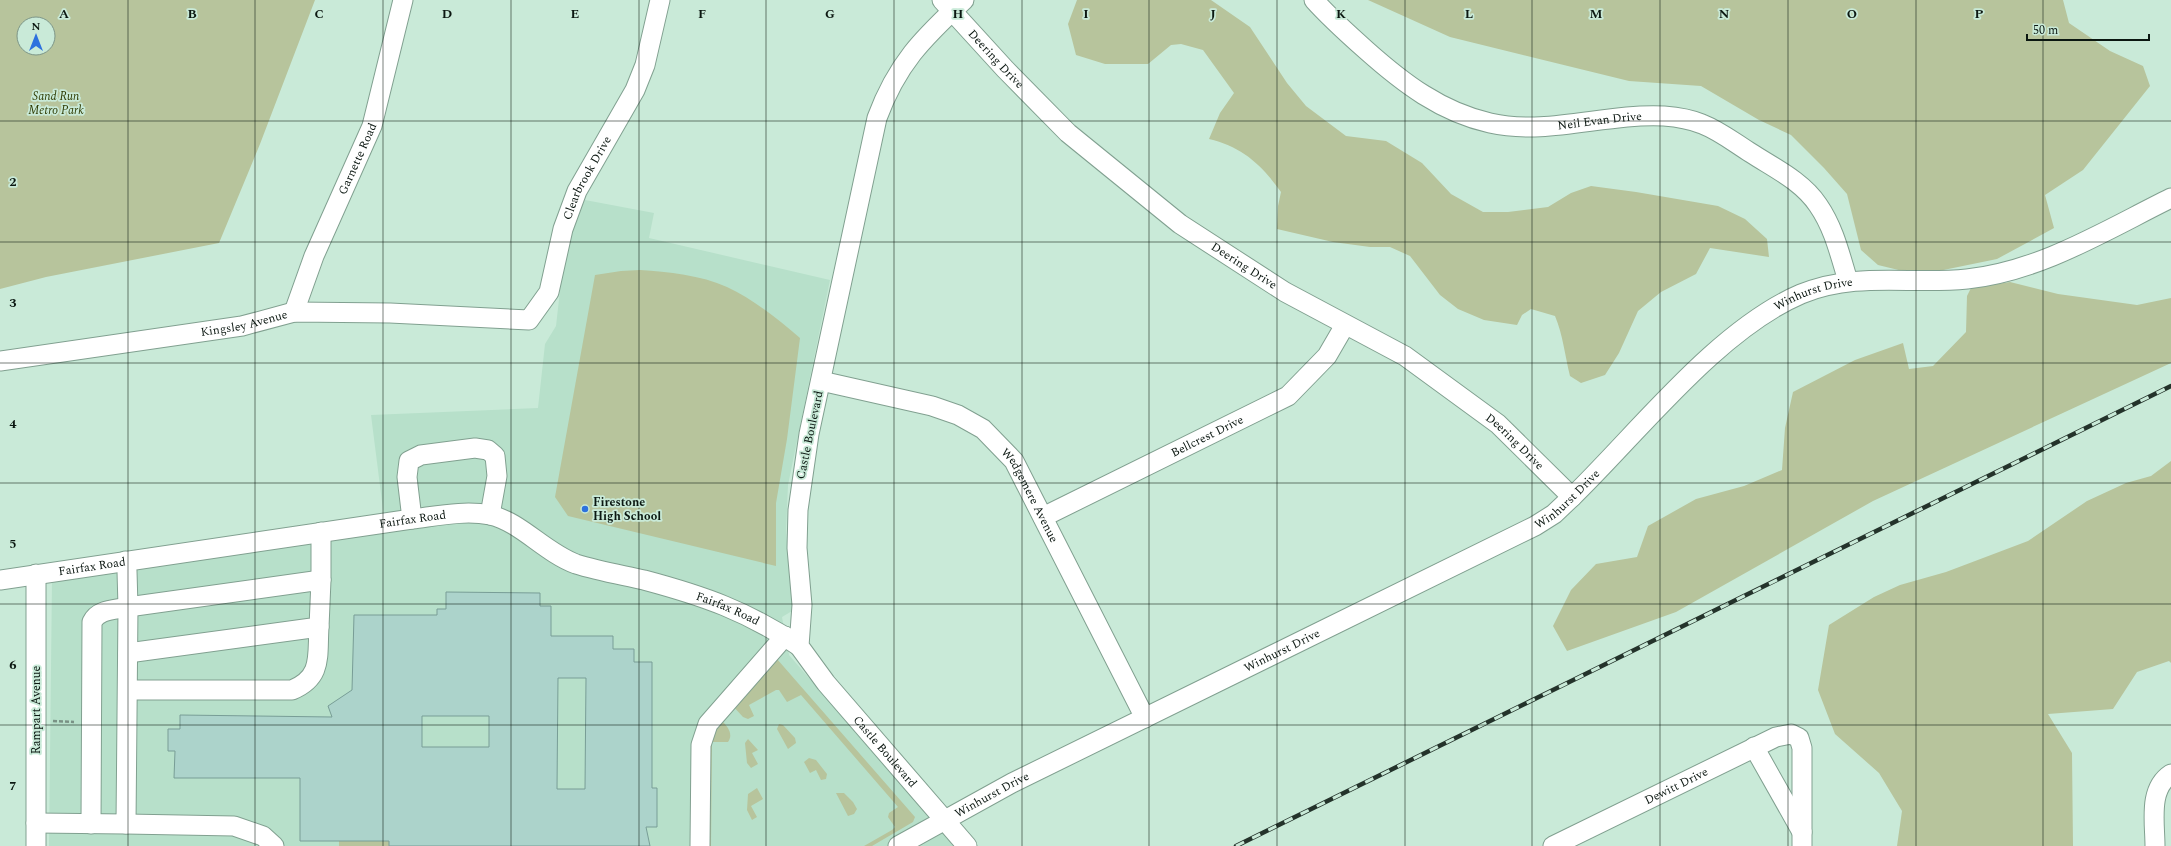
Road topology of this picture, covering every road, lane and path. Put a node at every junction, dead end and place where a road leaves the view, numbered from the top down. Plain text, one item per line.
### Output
1 (404, 0) edge
2 (660, 0) edge
3 (1314, 0) edge
4 (952, 4) edge
5 (2171, 198) edge
6 (1848, 282) junction
7 (294, 312) junction
8 (490, 319) joint
9 (1344, 325) junction
10 (0, 361) edge
11 (822, 382) junction
12 (1572, 497) junction
13 (490, 515) junction
14 (1043, 517) junction
15 (412, 519) junction
16 (321, 532) junction
17 (125, 561) junction
18 (36, 574) junction
19 (0, 580) edge
20 (321, 580) junction
21 (128, 607) junction
22 (319, 627) junction
23 (792, 641) junction
24 (128, 653) junction
25 (128, 690) junction
26 (1145, 718) junction
27 (50, 721) dead end
28 (69, 722) dead end
29 (1754, 747) junction
30 (2168, 776) edge
31 (946, 820) junction
32 (36, 823) junction
33 (90, 824) junction
34 (126, 824) junction
35 (1802, 840) edge
36 (36, 846) edge
37 (274, 846) edge
38 (700, 846) edge
39 (898, 846) edge
40 (967, 846) edge
41 (1553, 846) edge
42 (2155, 846) edge

1 - 7 street, Garnette Road
2 - 8 street, Clearbrook Drive
3 - 6 street, Neil Evan Drive
4 - 9 street, Deering Drive
4 - 11 street, Castle Boulevard
5 - 6 street, Winhurst Drive
6 - 12 street, Winhurst Drive
7 - 8 street, Kingsley Avenue
7 - 10 street, Kingsley Avenue
9 - 12 street, Deering Drive
9 - 14 street, Bellcrest Drive
11 - 14 street, Wedgemere Avenue
11 - 23 street, Castle Boulevard
12 - 26 street, Winhurst Drive
13 - 15 street, Fairfax Road
13 - 15 street
13 - 23 street, Fairfax Road
14 - 26 street, Wedgemere Avenue
15 - 16 street, Fairfax Road
16 - 17 street, Fairfax Road
16 - 20 street
17 - 18 street, Fairfax Road
17 - 21 street
18 - 19 street, Fairfax Road
18 - 32 street, Rampart Avenue
20 - 21 street
20 - 22 street
21 - 24 street
21 - 33 street
22 - 24 street
22 - 25 street
23 - 31 street, Castle Boulevard
23 - 38 street
24 - 25 street
25 - 34 street
26 - 31 street, Winhurst Drive
27 - 28 path
29 - 35 street
29 - 35 street, Dewitt Drive
29 - 41 street, Dewitt Drive
30 - 42 street
31 - 39 street, Winhurst Drive
31 - 40 street, Castle Boulevard
32 - 33 street
32 - 36 street, Rampart Avenue
33 - 34 street
34 - 37 street

